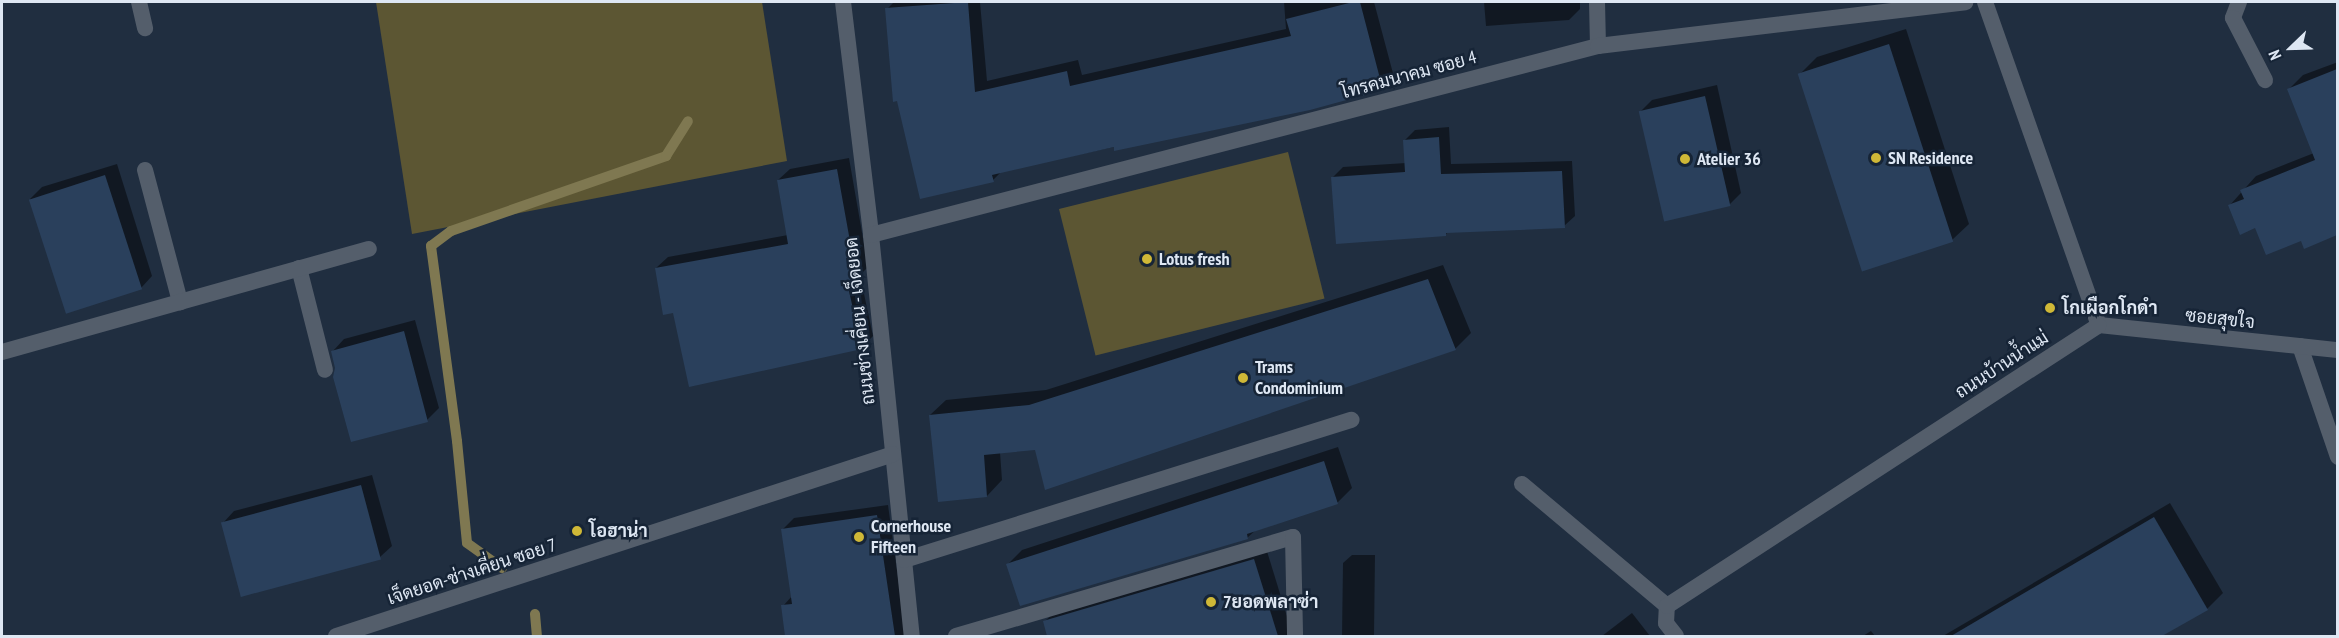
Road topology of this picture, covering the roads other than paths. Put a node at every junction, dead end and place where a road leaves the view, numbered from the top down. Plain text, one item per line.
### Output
1 (139, 2) edge
2 (843, 2) edge
3 (1597, 2) edge
4 (1965, 2) edge
5 (1985, 2) edge
6 (2240, 2) edge
7 (146, 28) dead end
8 (1598, 46) junction
9 (2265, 80) dead end
10 (145, 170) dead end
11 (871, 235) junction
12 (369, 249) dead end
13 (299, 268) junction
14 (180, 302) junction
15 (2099, 325) junction
16 (2300, 346) junction
17 (2337, 350) edge
18 (2, 352) edge
19 (325, 370) dead end
20 (1352, 420) dead end
21 (893, 454) junction
22 (2337, 458) edge
23 (1522, 484) dead end
24 (904, 560) junction
25 (1667, 606) junction
26 (1015, 628) edge
27 (336, 636) edge
28 (912, 636) edge
29 (956, 636) edge
30 (1295, 636) edge
31 (1676, 636) edge

1 - 7 street
2 - 11 street, ถนนช่างเคี่ยน - เจ็ดยอด
3 - 8 street
4 - 8 street, โทรคมนาคม ซอย 4
5 - 15 street
6 - 9 street
8 - 11 street, โทรคมนาคม ซอย 4
10 - 14 street
11 - 21 street, ถนนช่างเคี่ยน - เจ็ดยอด
12 - 13 street
13 - 14 street
13 - 19 street
14 - 18 street
15 - 16 street, ซอยสุขใจ
15 - 25 street, ถนนบ้านน้ำแม่
16 - 17 street, ซอยสุขใจ
16 - 22 street
20 - 24 street
21 - 24 street, ถนนช่างเคี่ยน - เจ็ดยอด
21 - 27 street, เจ็ดยอด-ช่างเคี่ยน ซอย 7
23 - 25 street
24 - 28 street, ถนนช่างเคี่ยน - เจ็ดยอด
25 - 31 street
26 - 29 street
26 - 30 street

